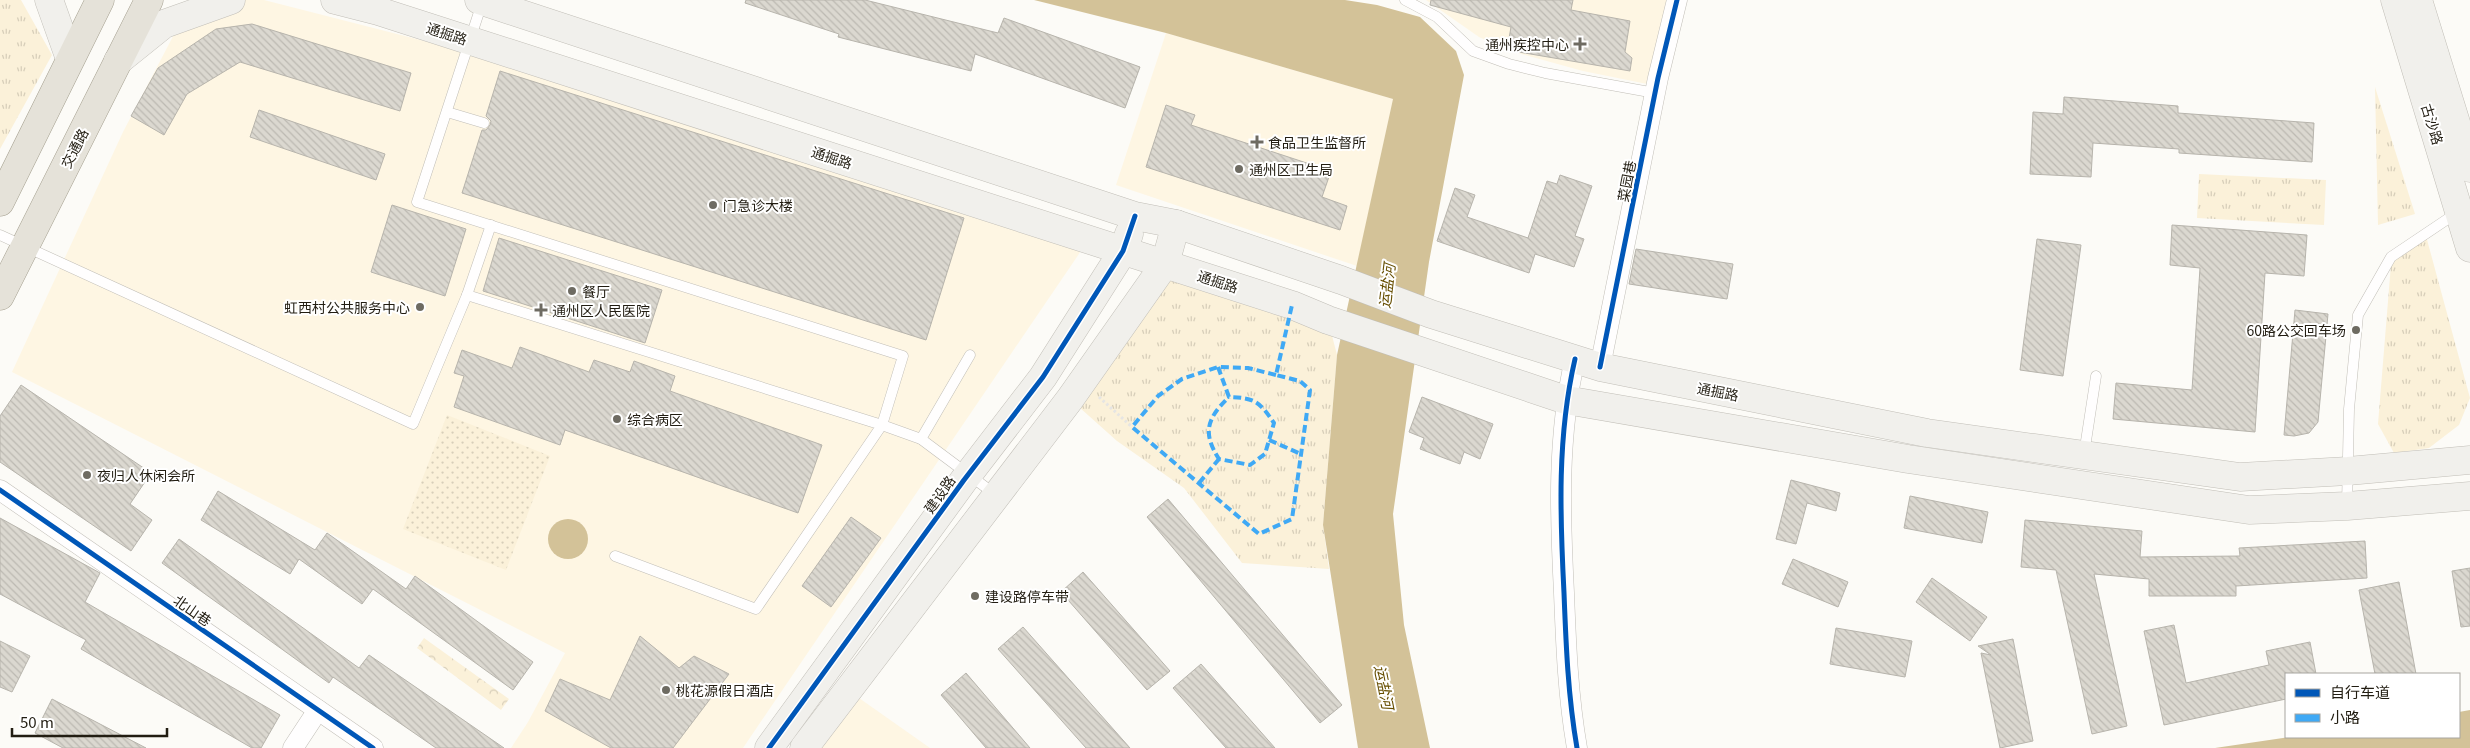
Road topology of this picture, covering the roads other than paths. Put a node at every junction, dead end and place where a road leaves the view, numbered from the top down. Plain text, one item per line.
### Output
1 (49, 0) edge
2 (100, 0) edge
3 (149, 0) edge
4 (231, 0) edge
5 (335, 0) edge
6 (1405, 0) edge
7 (1677, 0) edge
8 (2395, 0) edge
9 (2418, 0) edge
10 (481, 1) edge
11 (379, 6) edge
12 (70, 60) junction
13 (118, 61) junction
14 (1655, 94) junction
15 (447, 112) junction
16 (484, 123) dead end
17 (2470, 168) edge
18 (0, 202) edge
19 (2464, 210) edge
20 (1135, 216) junction
21 (1176, 224) junction
22 (491, 225) junction
23 (0, 235) edge
24 (2470, 248) edge
25 (1123, 251) junction
26 (1165, 264) junction
27 (466, 294) junction
28 (0, 296) edge
29 (970, 355) dead end
30 (1588, 364) junction
31 (2096, 376) dead end
32 (1566, 400) junction
33 (882, 425) junction
34 (921, 439) junction
35 (2084, 455) junction
36 (2470, 460) edge
37 (2348, 471) junction
38 (0, 490) edge
39 (997, 495) junction
40 (2470, 496) edge
41 (2347, 506) junction
42 (615, 556) dead end
43 (318, 710) junction
44 (293, 748) edge
45 (373, 748) edge
46 (769, 748) edge
47 (804, 748) edge
48 (1577, 748) edge

1 - 12 main road
2 - 12 main road
3 - 13 main road, 交通路
4 - 13 main road
5 - 11 main road, 通掘路
6 - 14 lane
7 - 14 street, 菜园巷
8 - 19 main road, 古沙路
9 - 17 main road, 古沙路
10 - 15 lane
10 - 20 main road
11 - 25 main road, 通掘路
12 - 18 main road
13 - 28 main road, 交通路
14 - 30 street, 菜园巷
15 - 16 lane
15 - 22 lane
19 - 24 main road, 古沙路
19 - 37 lane
20 - 21 main road
20 - 25 main road, 建设路
21 - 26 main road
21 - 30 main road, 通掘路
22 - 27 lane
22 - 33 lane
23 - 27 lane
25 - 26 main road, 通掘路
25 - 46 main road, 建设路
26 - 32 main road, 通掘路
26 - 39 main road
27 - 33 lane
29 - 34 lane
30 - 32 street, 菜园巷
30 - 35 main road, 通掘路
31 - 35 lane
32 - 41 main road
32 - 48 street, 菜园巷
33 - 34 lane
33 - 42 lane
34 - 39 lane
35 - 37 main road, 通掘路
36 - 37 main road, 通掘路
37 - 41 lane
38 - 43 street, 北山巷
39 - 47 main road
40 - 41 main road
43 - 44 street
43 - 45 street, 北山巷

